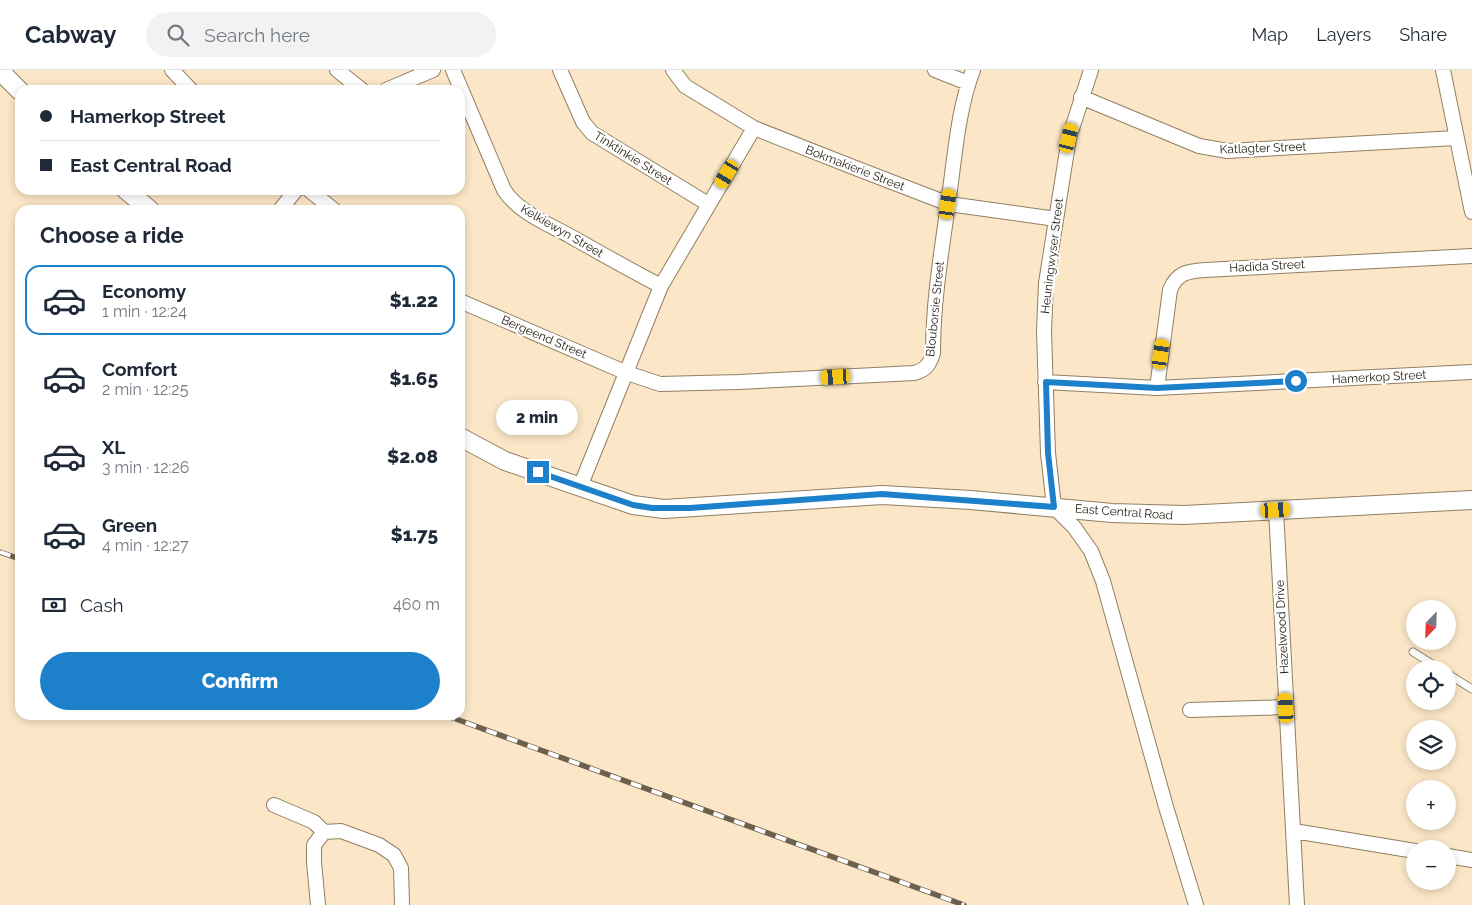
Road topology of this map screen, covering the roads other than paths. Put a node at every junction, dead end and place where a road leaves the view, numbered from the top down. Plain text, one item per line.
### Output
1 (172, 70) edge
2 (338, 70) edge
3 (433, 70) edge
4 (453, 70) edge
5 (560, 70) edge
6 (673, 70) edge
7 (934, 70) edge
8 (973, 70) edge
9 (1091, 70) edge
10 (1443, 70) edge
11 (0, 71) edge
12 (968, 83) junction
13 (186, 85) edge
14 (356, 85) edge
15 (398, 85) edge
16 (459, 85) edge
17 (15, 86) edge
18 (1081, 97) junction
19 (465, 98) edge
20 (754, 128) junction
21 (1456, 138) junction
22 (132, 195) edge
23 (292, 195) edge
24 (315, 195) edge
25 (708, 204) junction
26 (948, 204) junction
27 (144, 205) edge
28 (284, 205) edge
29 (328, 205) edge
30 (1472, 212) edge
31 (1056, 219) junction
32 (1472, 256) edge
33 (661, 286) junction
34 (465, 304) edge
35 (1472, 372) edge
36 (627, 373) junction
37 (1046, 382) junction
38 (1157, 388) junction
39 (465, 440) edge
40 (580, 487) junction
41 (1472, 500) edge
42 (1054, 507) junction
43 (1276, 510) junction
44 (1413, 652) dead end
45 (1426, 660) edge
46 (1456, 679) edge
47 (1472, 689) edge
48 (1286, 708) junction
49 (1190, 710) dead end
50 (274, 805) dead end
51 (1294, 831) junction
52 (324, 832) junction
53 (1406, 850) edge
54 (1456, 857) edge
55 (1472, 860) edge
56 (318, 905) edge
57 (402, 905) edge
58 (1196, 905) edge
59 (1297, 905) edge

1 - 13 street
2 - 14 street
3 - 15 street
4 - 16 street, Kelkiewyn Street
5 - 25 street, Tinktinkie Street
6 - 20 street, Bokmakierie Street
7 - 12 street
8 - 12 street, Blouborsie Street
9 - 18 street, Heuningwyser Street
10 - 21 street
11 - 17 street
12 - 26 street, Blouborsie Street
18 - 21 street, Katlagter Street
18 - 31 street, Heuningwyser Street
19 - 33 street, Kelkiewyn Street
20 - 25 street
20 - 26 street, Bokmakierie Street
21 - 30 street
22 - 27 street
23 - 28 street
24 - 29 street
25 - 33 street
26 - 31 street, Bokmakierie Street
26 - 36 street, Blouborsie Street
31 - 37 street, Heuningwyser Street
32 - 38 street, Hadida Street
33 - 36 street
34 - 36 street, Bergeend Street
35 - 38 street, Hamerkop Street
36 - 40 street
37 - 38 street, Hamerkop Street
37 - 42 street, Heuningwyser Street
39 - 40 street, East Central Road
40 - 42 street, East Central Road
41 - 43 street, East Central Road
42 - 43 street, East Central Road
42 - 58 street
43 - 48 street, Hazelwood Drive
44 - 45 lane
46 - 47 lane
48 - 49 street
48 - 51 street, Hazelwood Drive
50 - 52 street
51 - 53 street
51 - 59 street, Hazelwood Drive
52 - 56 street
52 - 57 street
54 - 55 street

